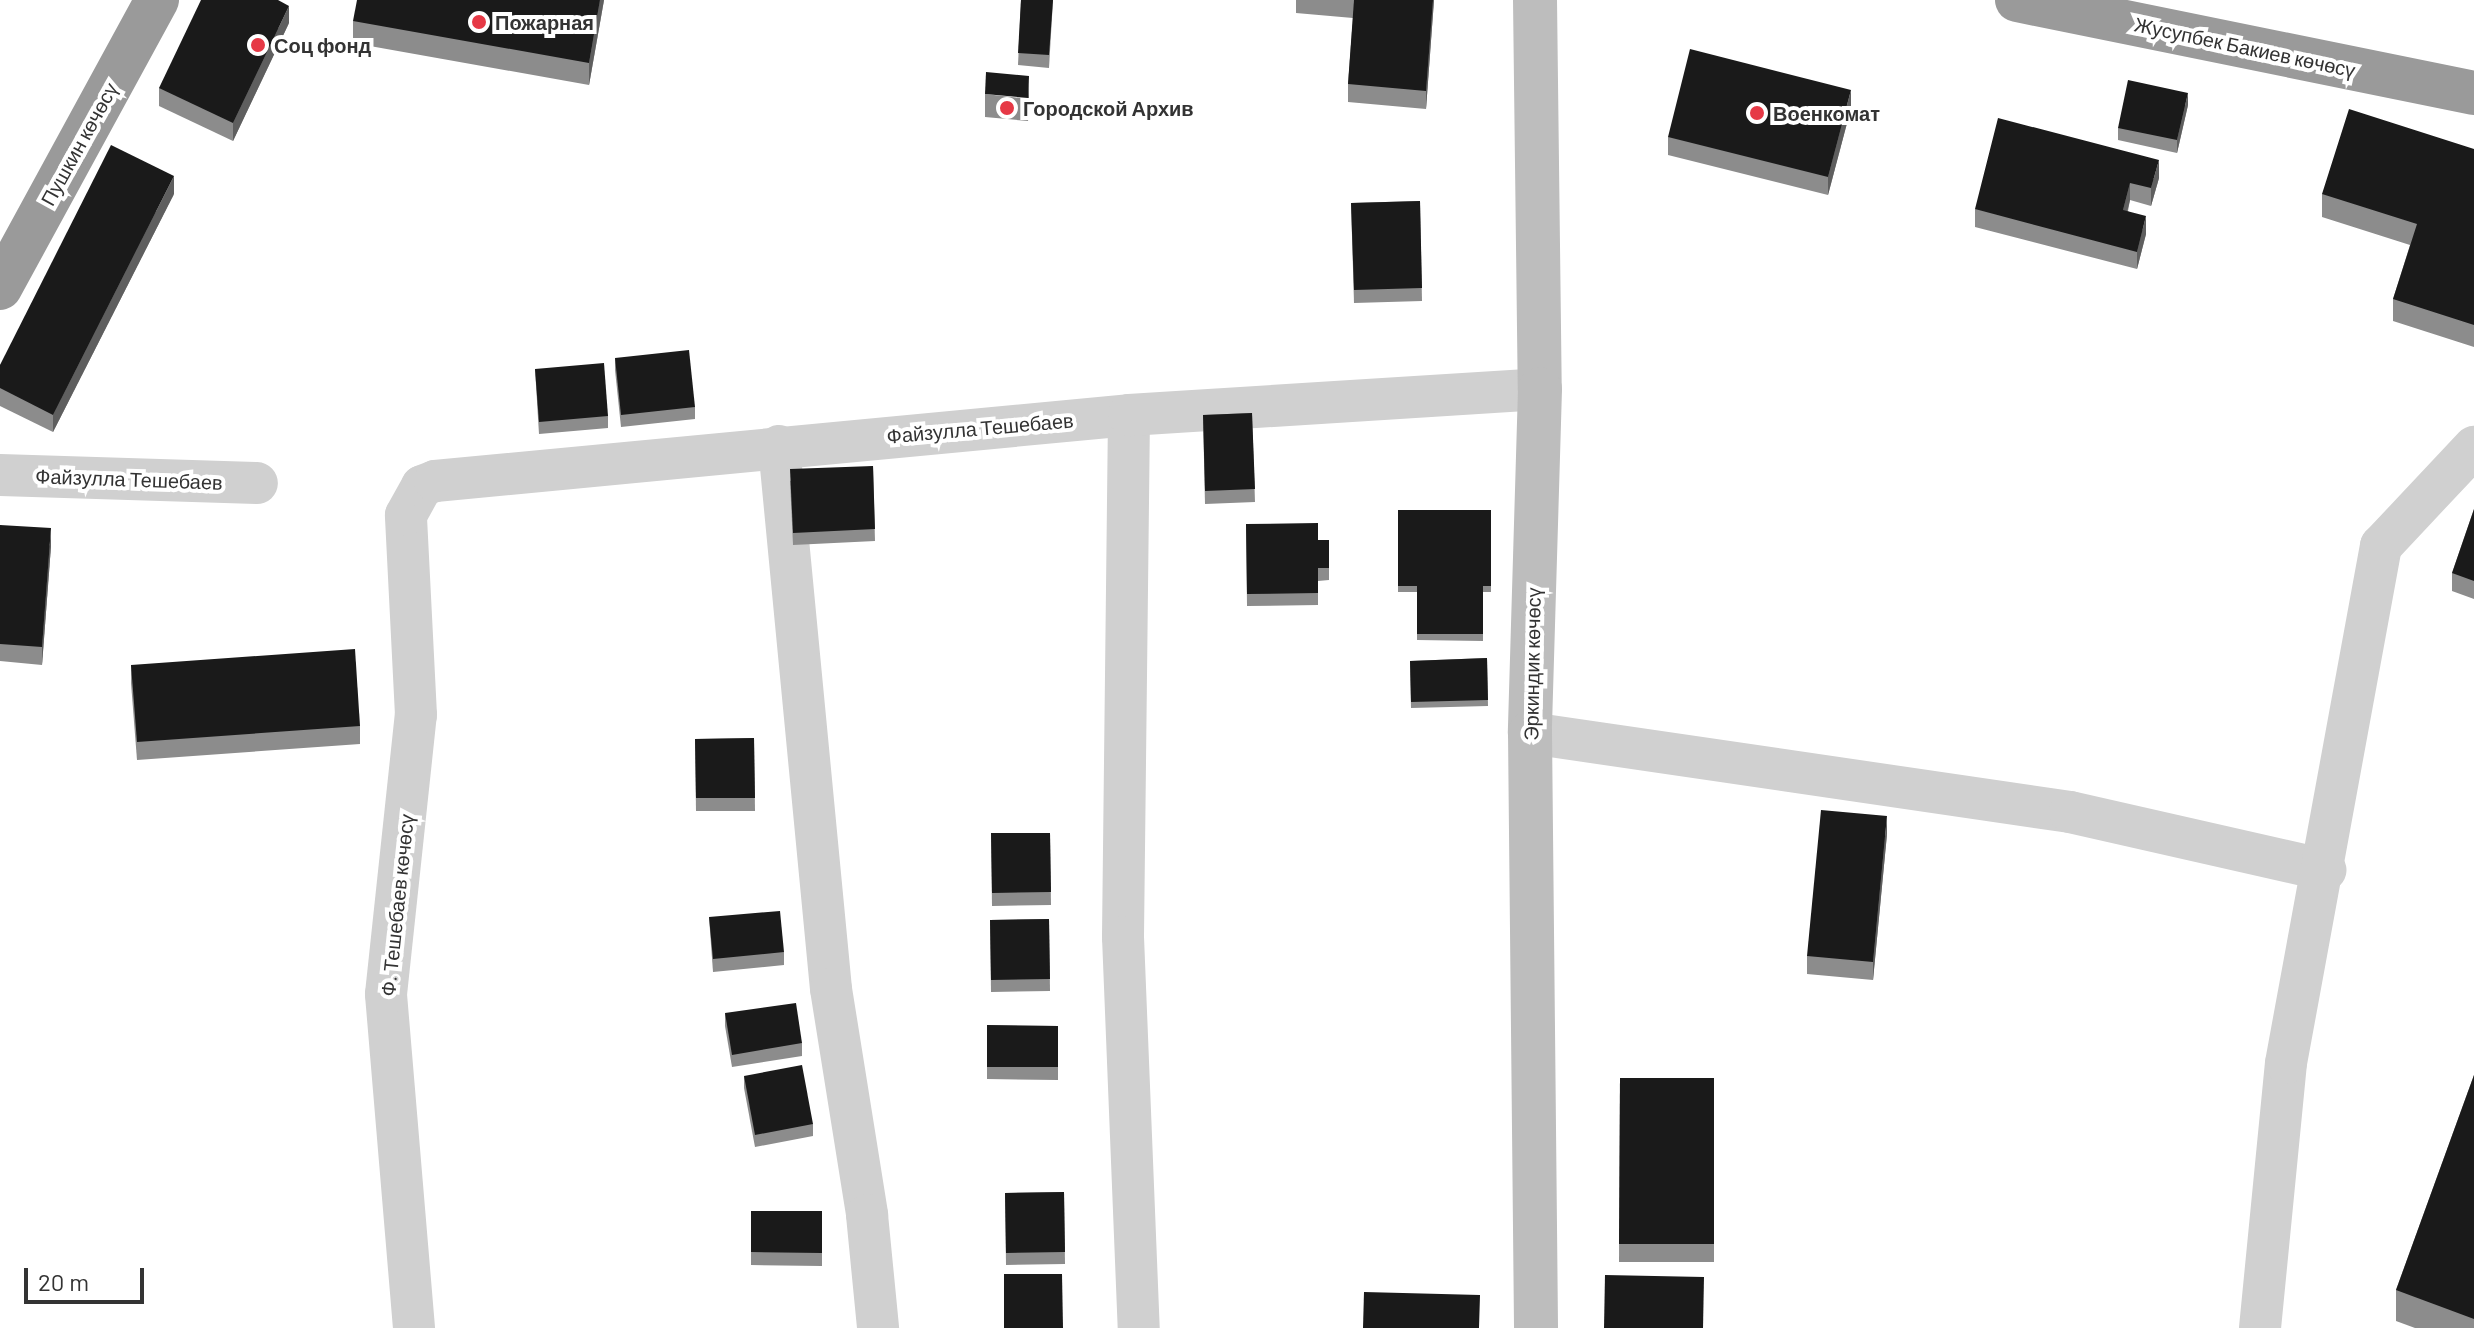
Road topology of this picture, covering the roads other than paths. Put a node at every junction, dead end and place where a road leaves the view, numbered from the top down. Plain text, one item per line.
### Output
1 (157, 0) edge
2 (1535, 0) edge
3 (2017, 0) edge
4 (2474, 93) edge
5 (0, 288) edge
6 (1540, 389) junction
7 (1129, 415) junction
8 (779, 446) junction
9 (2474, 447) edge
10 (0, 475) edge
11 (257, 483) dead end
12 (422, 486) joint
13 (1530, 733) junction
14 (2325, 870) junction
15 (414, 1328) edge
16 (878, 1328) edge
17 (1139, 1328) edge
18 (1536, 1328) edge
19 (2260, 1328) edge

1 - 5 highway, Пушкин көчөсү
2 - 6 main road, Эркиндик көчөсү
3 - 4 highway, Жусупбек Бакиев көчөсү
6 - 7 street, Файзулла Тешебаев
6 - 13 main road, Эркиндик көчөсү
7 - 8 street, Файзулла Тешебаев
7 - 17 street
8 - 12 street, Файзулла Тешебаев
8 - 16 street
9 - 14 street
10 - 11 street, Файзулла Тешебаев
12 - 15 street, Ф. Тешебаев көчөсү
13 - 14 street
13 - 18 main road, Эркиндик көчөсү
14 - 19 street

